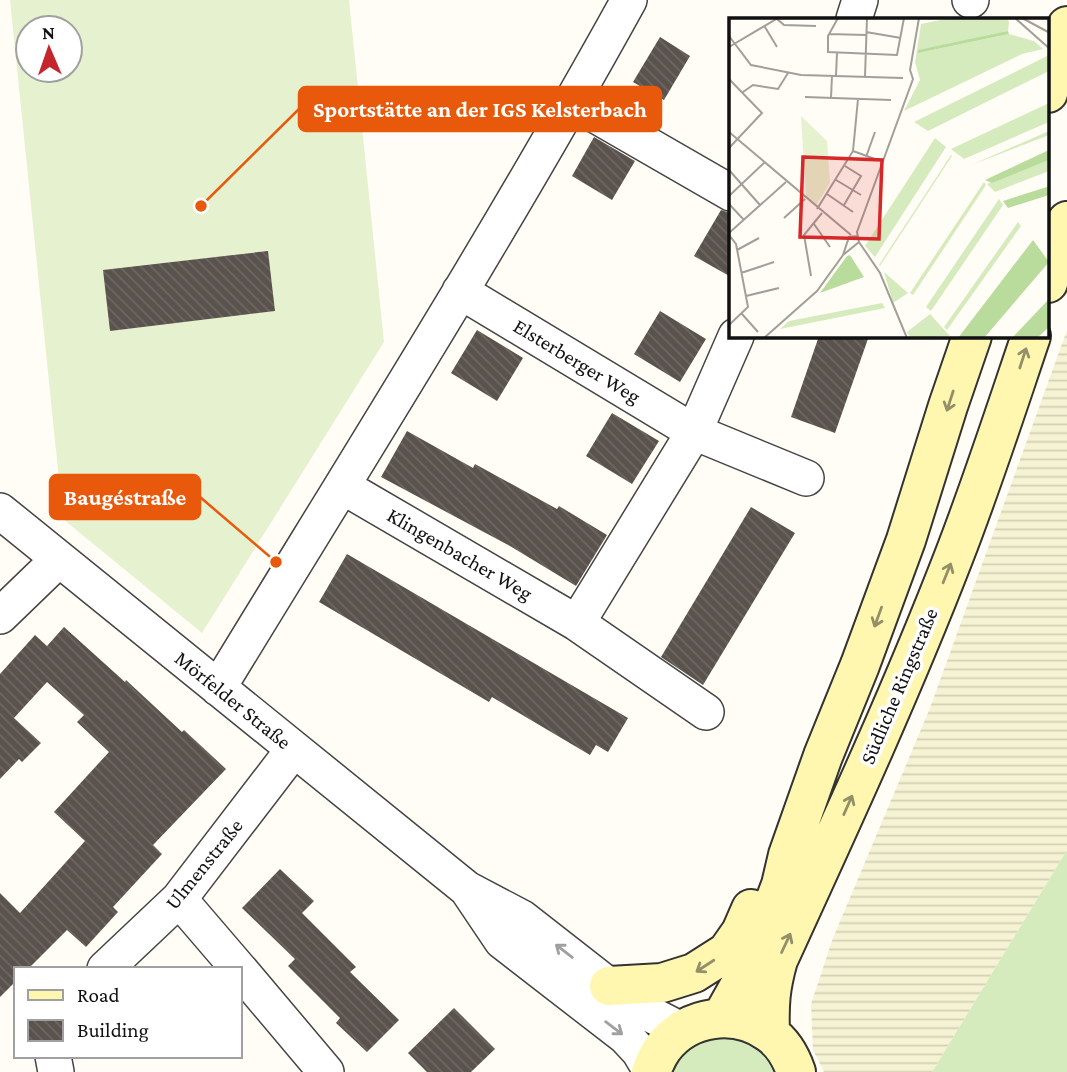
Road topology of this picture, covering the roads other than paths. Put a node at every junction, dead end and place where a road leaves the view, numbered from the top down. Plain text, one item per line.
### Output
1 (629, 0) edge
2 (860, 0) edge
3 (854, 18) edge
4 (1067, 26) edge
5 (1050, 86) edge
6 (573, 102) junction
7 (729, 192) edge
8 (1067, 221) edge
9 (1050, 276) edge
10 (460, 291) junction
11 (735, 338) edge
12 (971, 338) edge
13 (1030, 338) edge
14 (694, 432) junction
15 (806, 478) dead end
16 (342, 486) junction
17 (0, 511) edge
18 (59, 559) junction
19 (0, 616) edge
20 (577, 623) junction
21 (218, 688) junction
22 (706, 712) dead end
23 (294, 749) junction
24 (788, 855) junction
25 (467, 889) junction
26 (179, 899) junction
27 (107, 967) edge
28 (237, 967) edge
29 (242, 973) edge
30 (609, 986) junction
31 (722, 1017) junction
32 (681, 1030) junction
33 (770, 1033) junction
34 (326, 1072) edge
35 (651, 1072) edge
36 (796, 1072) edge

1 - 6 street
2 - 3 street
4 - 5 main road
6 - 7 street
6 - 10 street
8 - 9 main road
10 - 14 street, Elsterberger Weg
10 - 16 street
11 - 14 street
12 -> 24 main road, Südliche Ringstraße
33 -> 13 main road, Südliche Ringstraße
14 - 15 street, Elsterberger Weg
14 - 20 street
16 - 20 street, Klingenbacher Weg
16 - 21 street
17 - 18 street, Mörfelder Straße
18 - 19 street
18 - 21 street, Mörfelder Straße
20 - 22 street, Klingenbacher Weg
21 - 23 street, Mörfelder Straße
23 - 25 street, Mörfelder Straße
23 - 26 street, Ulmenstraße
24 -> 30 main road
24 - 31 main road, Südliche Ringstraße
30 -> 25 street, Mörfelder Straße
25 -> 35 street, Mörfelder Straße
26 - 27 street, Ulmenstraße
26 - 28 street
29 - 34 street
30 - 32 street, Mörfelder Straße
31 - 32 main road
31 - 33 main road
32 - 35 main road
33 - 36 main road

